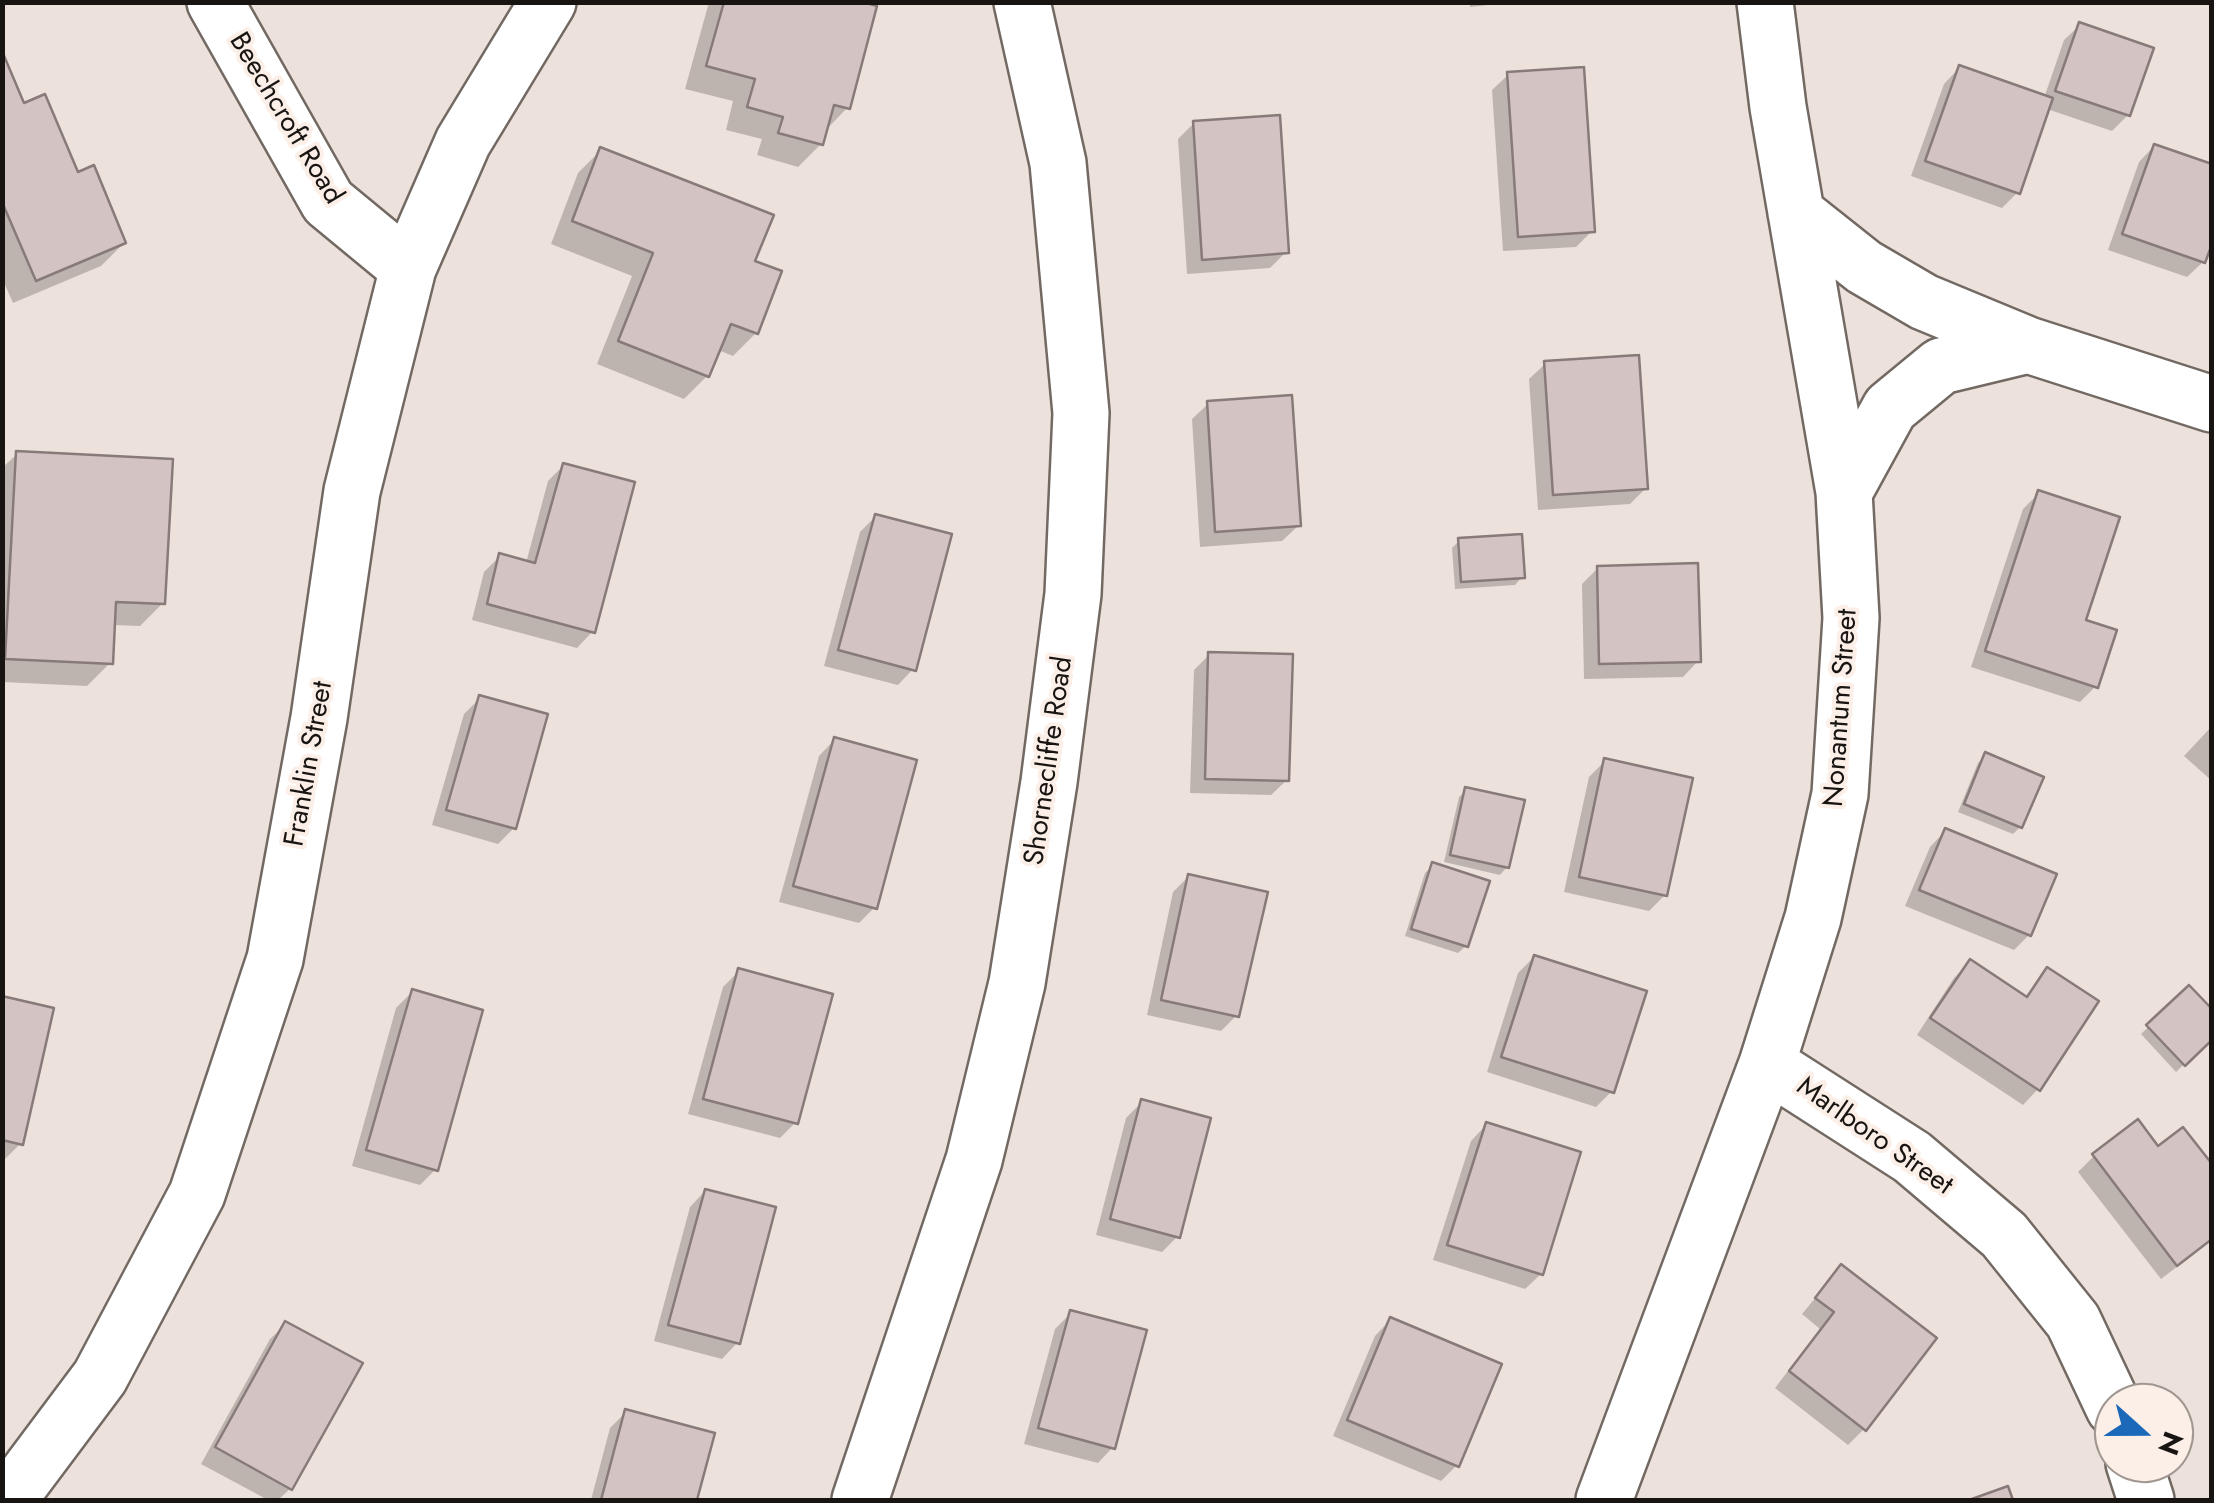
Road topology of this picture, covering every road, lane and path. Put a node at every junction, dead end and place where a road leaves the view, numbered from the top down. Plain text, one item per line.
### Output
1 (215, 2) edge
2 (548, 2) edge
3 (1022, 2) edge
4 (1764, 2) edge
5 (1796, 212) junction
6 (408, 268) junction
7 (2028, 345) junction
8 (2212, 404) edge
9 (1844, 492) junction
10 (1767, 1064) junction
11 (2102, 1383) edge
12 (8, 1500) edge
13 (860, 1500) edge
14 (1604, 1500) edge

1 - 6 street, Beechcroft Road
2 - 6 street, Franklin Street
3 - 13 street, Shornecliffe Road
4 - 5 street, Nonantum Street
5 - 7 street
5 - 9 street, Nonantum Street
6 - 12 street, Franklin Street
7 - 8 street
7 - 9 street
9 - 10 street, Nonantum Street
10 - 11 street, Marlboro Street
10 - 14 street, Nonantum Street

